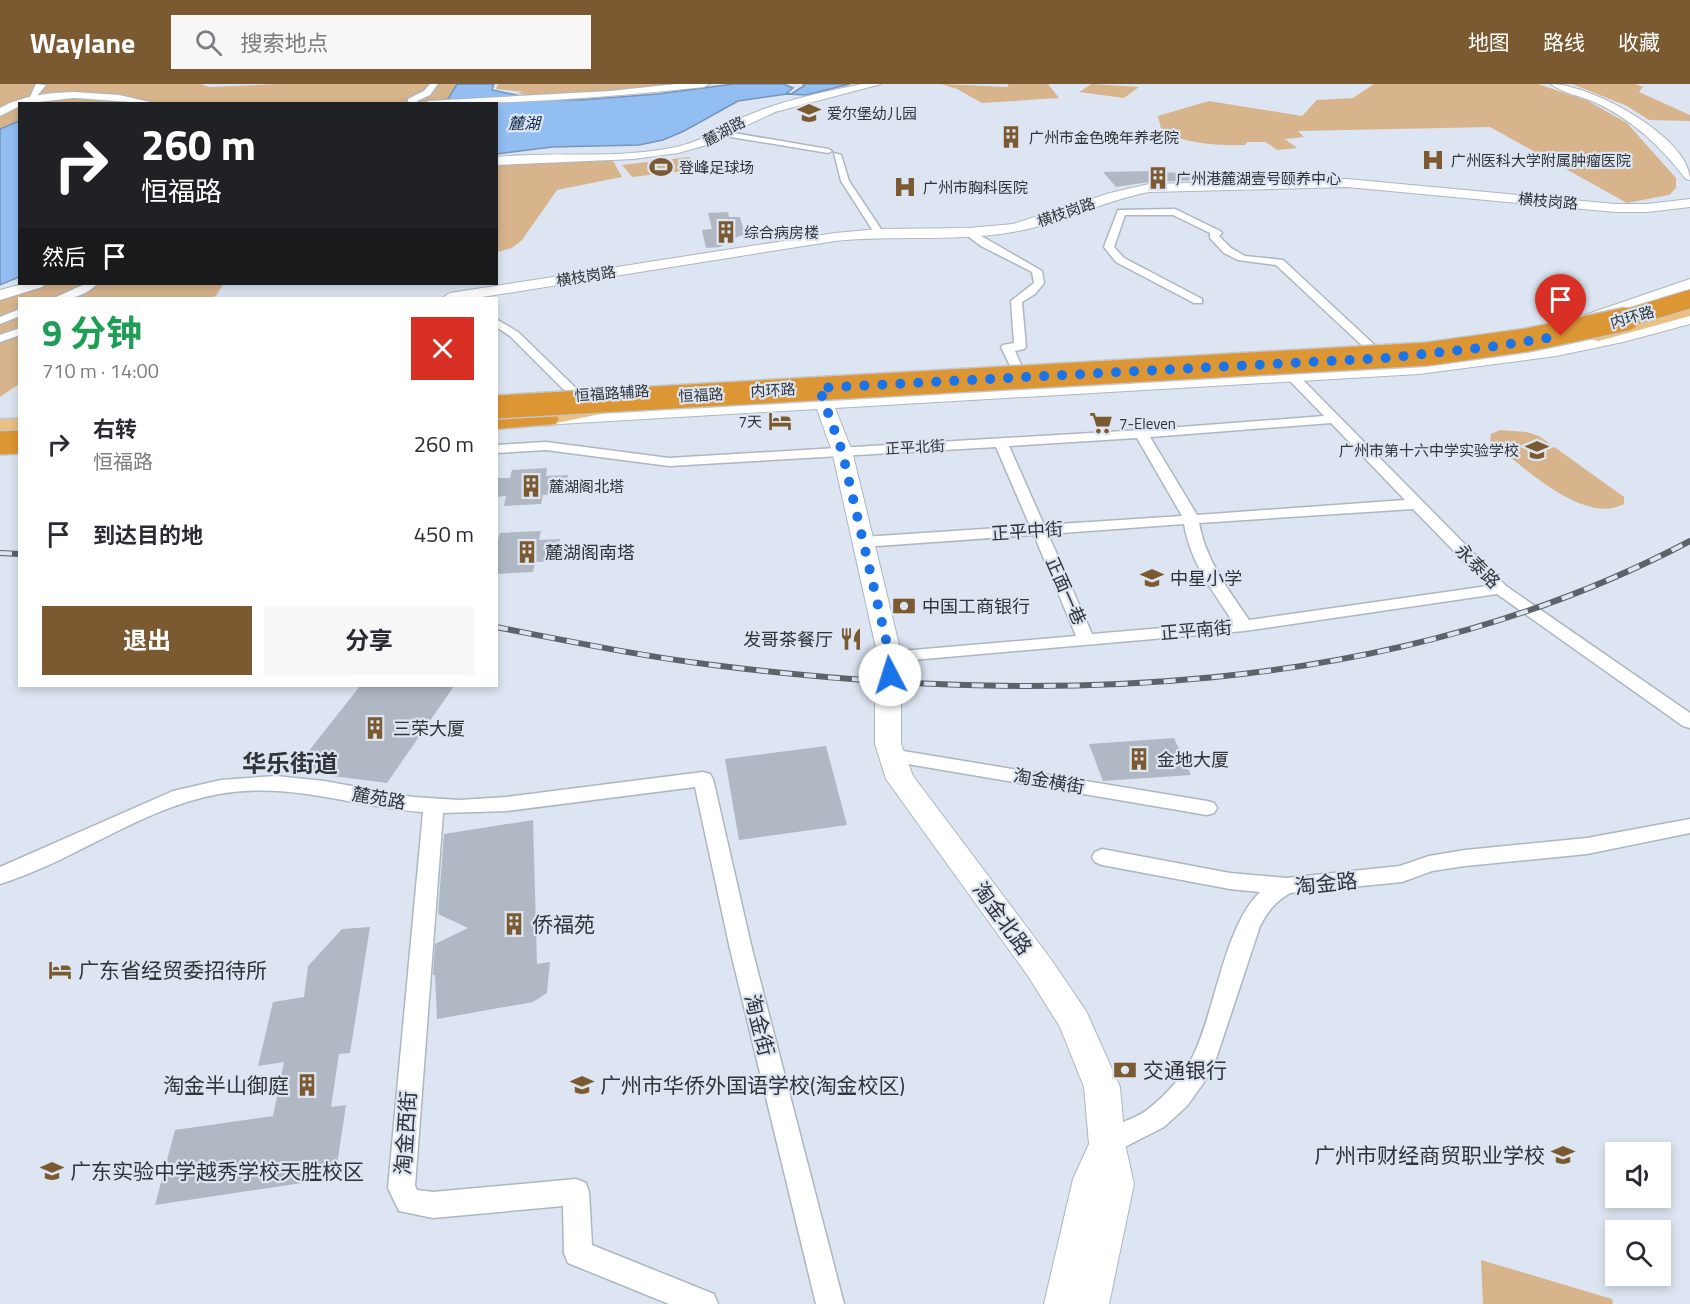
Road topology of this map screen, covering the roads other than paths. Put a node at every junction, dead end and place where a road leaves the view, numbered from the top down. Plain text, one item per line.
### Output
1 (40, 84) edge
2 (434, 84) edge
3 (704, 84) edge
4 (876, 84) edge
5 (1556, 84) edge
6 (1563, 84) edge
7 (33, 95) dead end
8 (19, 102) edge
9 (141, 102) edge
10 (413, 102) edge
11 (450, 102) edge
12 (18, 103) edge
13 (0, 113) edge
14 (722, 133) junction
15 (498, 161) edge
16 (1690, 164) edge
17 (1690, 176) edge
18 (1689, 202) edge
19 (878, 232) junction
20 (968, 232) junction
21 (1690, 284) edge
22 (34, 285) edge
23 (91, 285) edge
24 (1690, 291) edge
25 (2, 295) edge
26 (76, 296) edge
27 (456, 297) edge
28 (1683, 300) edge
29 (1198, 301) dead end
30 (1690, 311) edge
31 (18, 313) edge
32 (1690, 319) edge
33 (0, 322) edge
34 (498, 323) edge
35 (18, 325) edge
36 (1580, 326) junction
37 (18, 332) edge
38 (0, 339) edge
39 (1387, 362) junction
40 (1018, 371) junction
41 (1293, 377) junction
42 (623, 392) joint
43 (821, 395) junction
44 (498, 400) edge
45 (591, 402) junction
46 (498, 407) edge
47 (498, 407) edge
48 (498, 416) edge
49 (498, 416) edge
50 (547, 418) junction
51 (1334, 419) junction
52 (498, 424) edge
53 (18, 425) edge
54 (0, 426) edge
55 (0, 433) edge
56 (18, 433) edge
57 (1141, 434) junction
58 (18, 440) edge
59 (0, 441) edge
60 (18, 441) edge
61 (1000, 442) junction
62 (498, 449) edge
63 (0, 451) edge
64 (842, 451) junction
65 (18, 452) edge
66 (1417, 504) junction
67 (1191, 520) junction
68 (1039, 530) junction
69 (863, 542) junction
70 (1500, 589) junction
71 (1244, 626) junction
72 (1087, 640) junction
73 (890, 677) junction
74 (1690, 722) edge
75 (891, 755) junction
76 (703, 779) joint
77 (433, 807) junction
78 (1207, 808) dead end
79 (1690, 826) edge
80 (1102, 857) dead end
81 (0, 876) edge
82 (1286, 886) junction
83 (1107, 1144) junction
84 (1070, 1302) edge
85 (704, 1304) edge
86 (830, 1304) edge

1 - 7 street
2 - 10 street
3 - 11 main road
4 - 14 main road, 麓湖路
5 - 17 main road
6 - 16 main road
8 - 9 main road
12 - 13 main road
14 - 15 main road, 麓湖路
14 - 19 street
18 - 20 main road, 横枝岗路
19 - 20 main road, 横枝岗路
19 - 27 main road, 横枝岗路
20 - 40 street
21 - 36 main road
22 - 25 main road
23 - 26 street
24 - 28 highway
28 - 36 highway
28 - 46 highway, 内环路, bridge
29 - 39 street
30 - 39 main road, 恒福路
30 - 48 highway, 内环路
31 - 33 street
32 - 39 main road, 恒福路辅路
33 - 35 street
34 - 45 street
36 - 39 main road, 恒福路
37 - 38 street
39 - 40 main road, 恒福路辅路
39 - 41 main road, 恒福路辅路
39 - 43 main road, 恒福路
40 - 42 main road, 恒福路辅路
41 - 43 main road, 恒福路辅路
41 - 51 street, 永泰路
42 - 45 main road
43 - 45 main road, 恒福路
43 - 50 main road, 恒福路辅路
43 - 64 main road, 淘金北路
44 - 45 main road, 恒福路辅路
45 - 47 main road, 恒福路
45 - 49 main road, 恒福路
45 - 50 main road
50 - 52 highway
51 - 57 street, 正平北街
51 - 66 street, 永泰路
53 - 54 main road
55 - 56 highway
57 - 61 street, 正平北街
57 - 67 street
58 - 59 highway, bridge
60 - 63 main road
61 - 64 street, 正平北街
61 - 68 street, 正面一巷
62 - 64 street, 正平北街
63 - 65 highway
64 - 69 main road, 淘金北路
66 - 67 street, 正平中街
66 - 70 street, 永泰路
67 - 68 street, 正平中街
67 - 71 street
68 - 69 street, 正平中街
68 - 72 street, 正面一巷
69 - 73 main road, 淘金北路
70 - 71 street, 正平南街
70 - 74 street, 永泰路
71 - 72 street, 正平南街
72 - 73 street, 正平南街
73 - 75 main road, 淘金北路
75 - 78 street, 淘金横街
75 - 83 main road, 淘金北路
76 - 77 street, 麓苑路
76 - 86 street, 淘金街
77 - 81 street, 麓苑路
77 - 85 street, 淘金西街
79 - 82 street, 淘金路
80 - 82 street
82 - 83 street, 淘金路
83 - 84 main road

